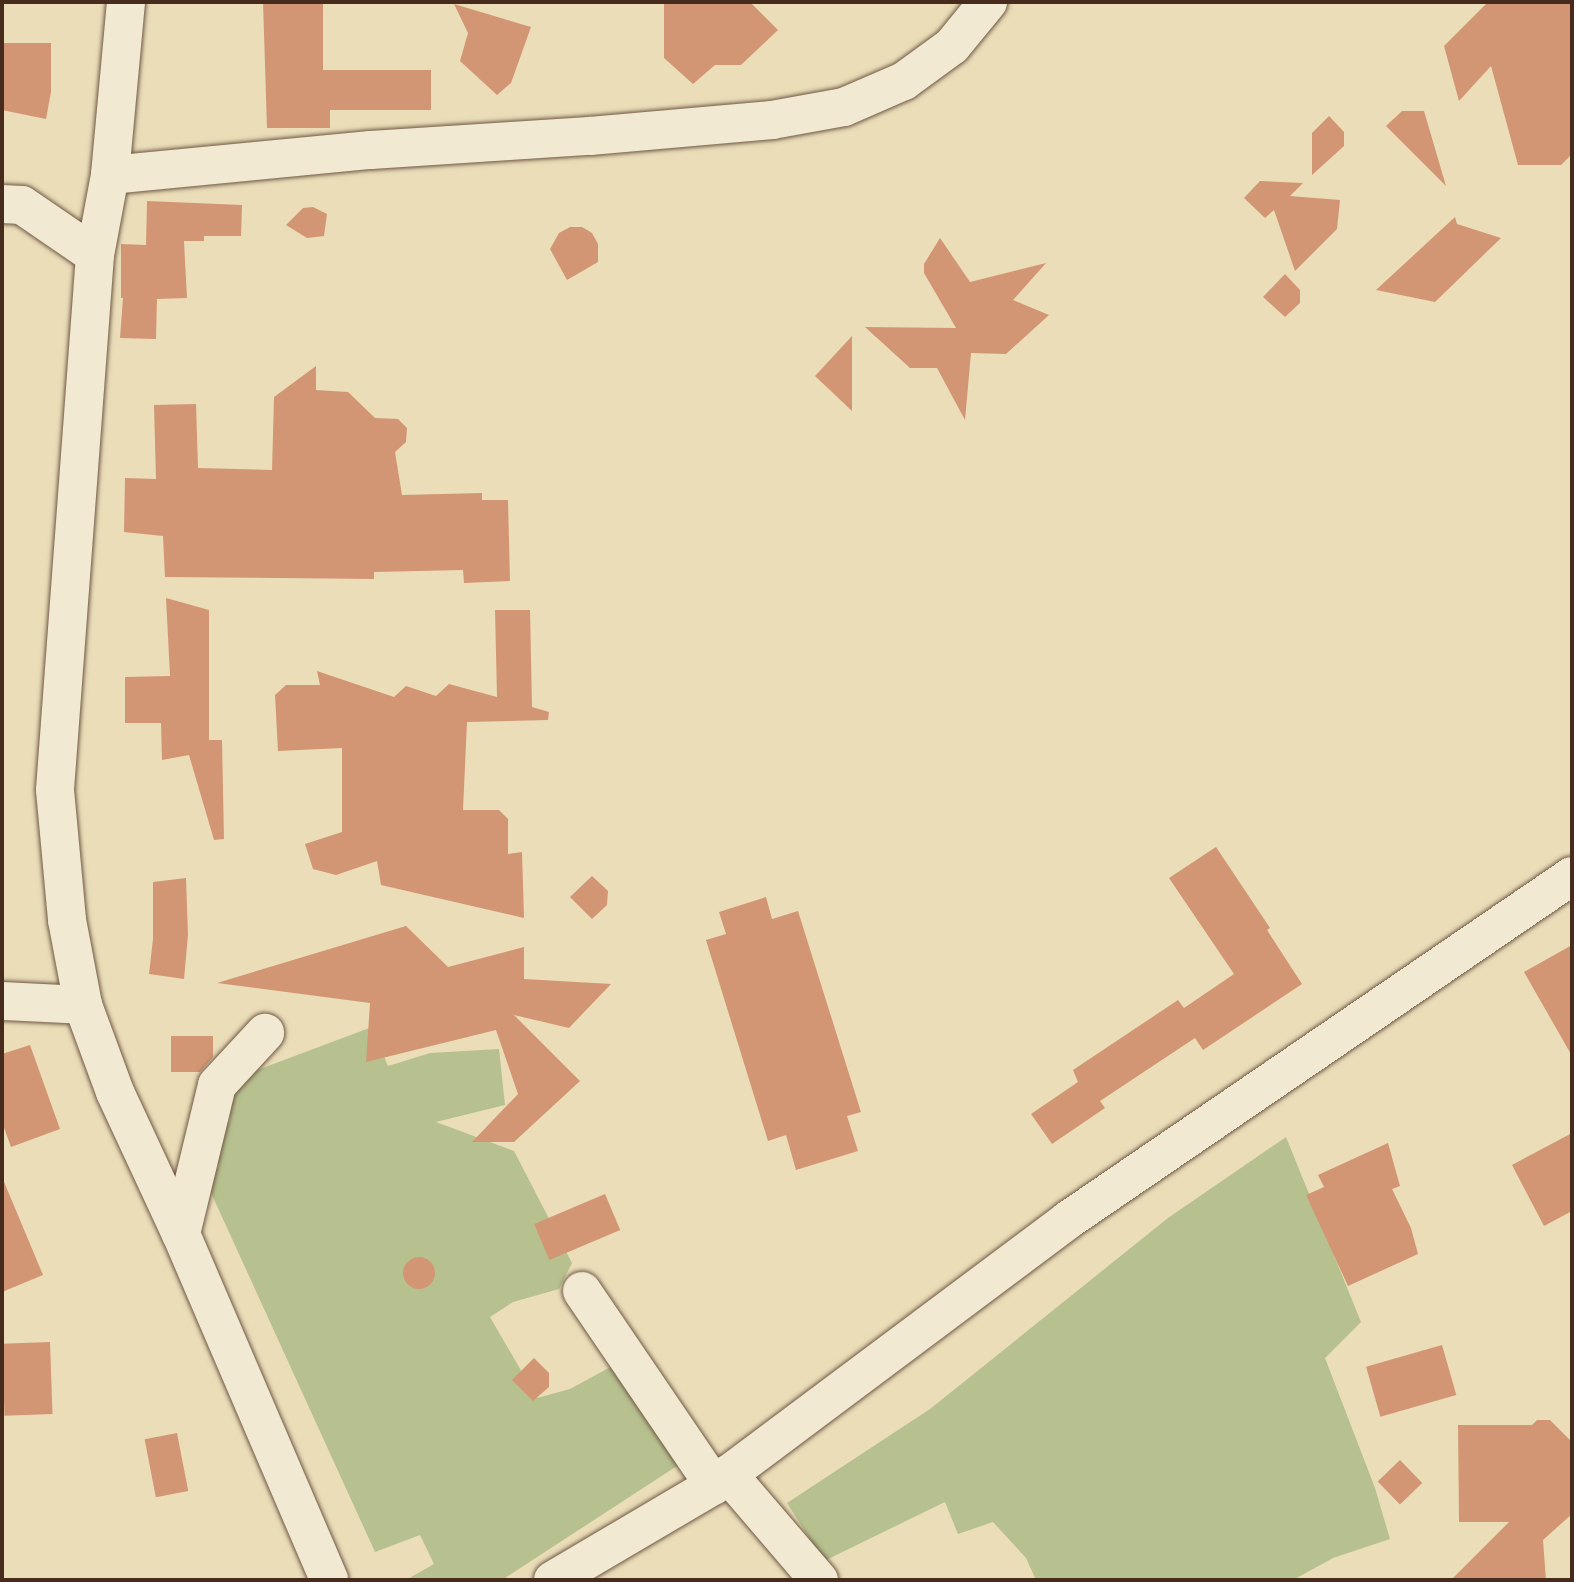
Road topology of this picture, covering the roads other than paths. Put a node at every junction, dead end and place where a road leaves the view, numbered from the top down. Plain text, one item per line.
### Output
1 (126, 2) edge
2 (988, 2) edge
3 (110, 175) junction
4 (2, 204) edge
5 (95, 255) junction
6 (1572, 876) edge
7 (2, 1001) edge
8 (83, 1005) junction
9 (265, 1033) dead end
10 (181, 1234) junction
11 (582, 1291) dead end
12 (721, 1480) junction
13 (329, 1580) edge
14 (553, 1580) edge
15 (819, 1580) edge

1 - 3 street
2 - 3 street
3 - 5 street
4 - 5 street
5 - 8 street
6 - 12 street
7 - 8 street
8 - 10 street
9 - 10 street
10 - 13 street
11 - 12 street
12 - 14 street
12 - 15 street

